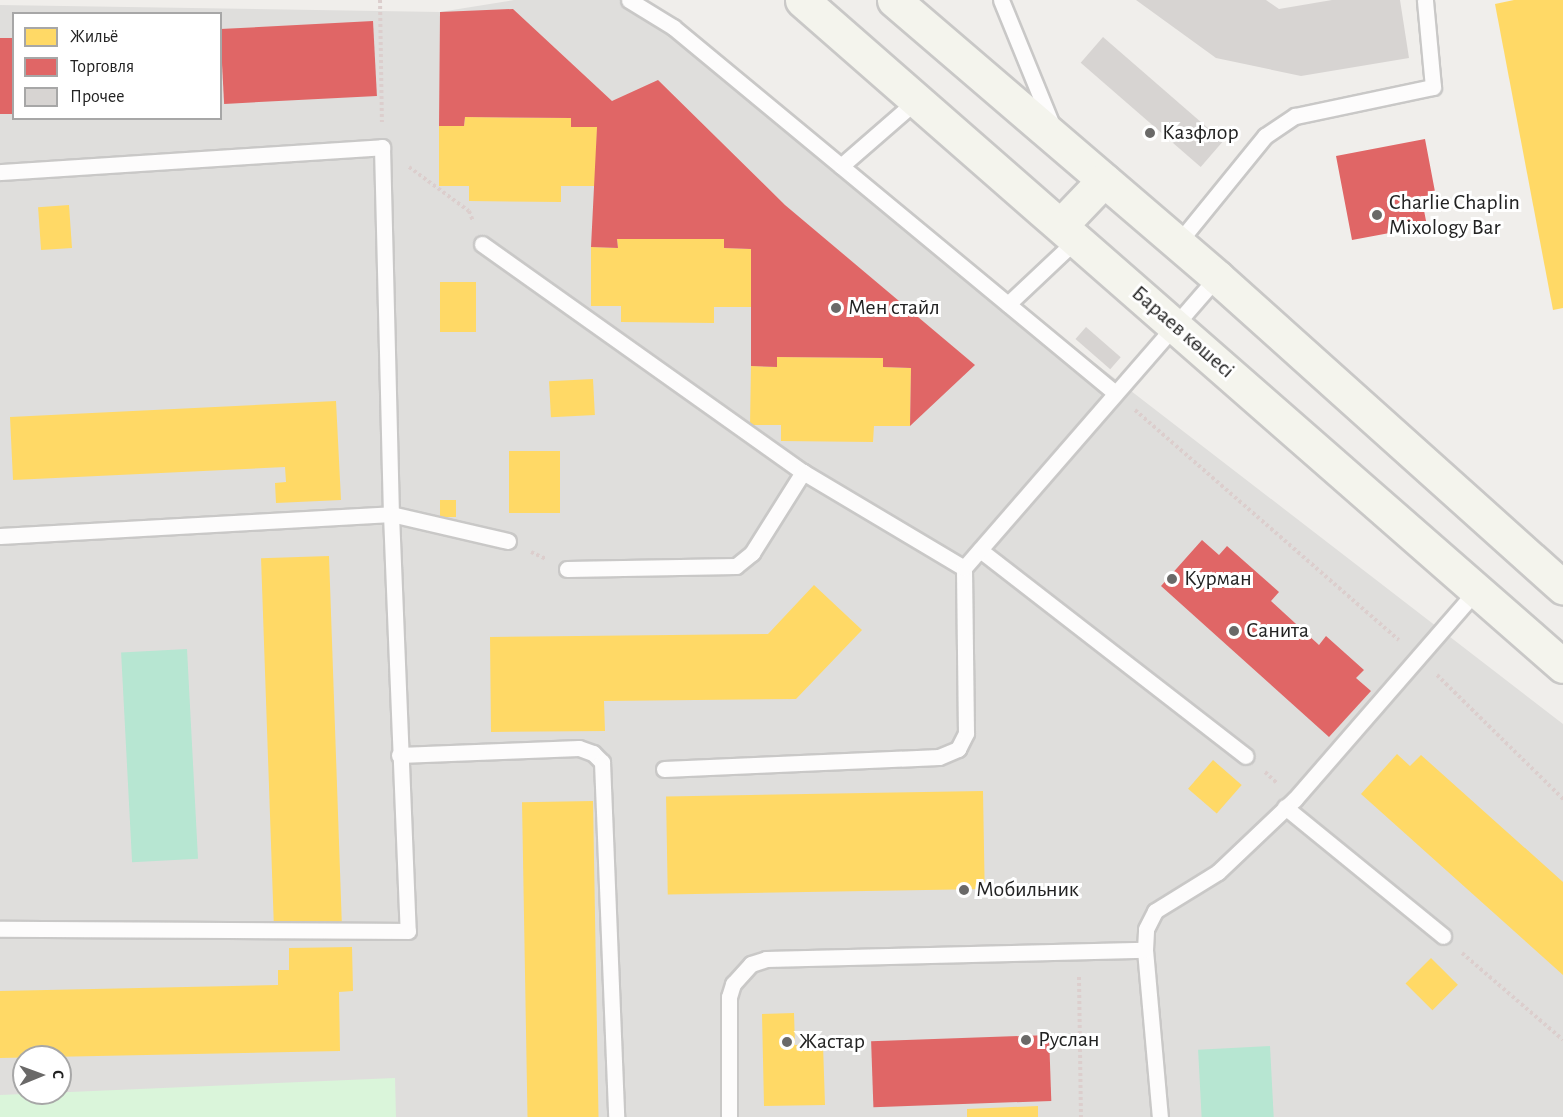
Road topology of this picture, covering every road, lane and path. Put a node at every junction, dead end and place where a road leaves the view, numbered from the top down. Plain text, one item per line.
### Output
1 (380, 0) edge
2 (629, 0) edge
3 (802, 0) edge
4 (894, 0) edge
5 (1001, 0) edge
6 (1425, 0) edge
7 (917, 100) junction
8 (1058, 141) junction
9 (382, 147) junction
10 (841, 166) junction
11 (0, 172) edge
12 (1104, 180) junction
13 (1069, 232) junction
14 (1178, 243) junction
15 (482, 244) joint
16 (1217, 277) junction
17 (1008, 304) junction
18 (1175, 325) junction
19 (1114, 392) junction
20 (803, 472) junction
21 (391, 513) junction
22 (0, 536) edge
23 (508, 541) joint
24 (980, 550) junction
25 (964, 568) junction
26 (567, 569) joint
27 (1563, 587) edge
28 (1477, 590) junction
29 (1418, 656) junction
30 (1563, 666) edge
31 (399, 754) junction
32 (1246, 756) joint
33 (664, 769) dead end
34 (1563, 799) edge
35 (1290, 803) junction
36 (0, 929) edge
37 (1443, 936) joint
38 (1145, 950) junction
39 (1079, 952) junction
40 (1563, 1040) edge
41 (616, 1117) edge
42 (729, 1117) edge
43 (1081, 1117) edge
44 (1160, 1117) edge

1 - 9 path
2 - 10 lane
3 - 7 main road, Бараев көшесі
4 - 8 main road
5 - 8 lane
6 - 14 lane
7 - 10 lane
7 - 13 main road, Бараев көшесі
8 - 12 main road
9 - 11 lane
9 - 15 path
9 - 21 lane
10 - 17 lane
12 - 13 main road
12 - 14 main road
13 - 17 lane
13 - 18 main road, Бараев көшесі
14 - 16 main road
15 - 20 lane
16 - 18 lane
16 - 27 main road
17 - 19 lane
18 - 19 lane
18 - 28 main road, Бараев көшесі
19 - 24 lane
19 - 29 path
20 - 25 lane
20 - 26 lane
21 - 22 lane
21 - 23 lane
21 - 31 lane
23 - 26 path
24 - 25 lane
24 - 32 lane
25 - 33 lane
28 - 29 lane
28 - 30 main road, Бараев көшесі
29 - 34 path
29 - 35 lane
31 - 36 lane
31 - 41 lane
32 - 35 path
35 - 37 lane
35 - 38 lane
37 - 40 path
38 - 39 lane
38 - 44 lane
39 - 42 lane
39 - 43 path

